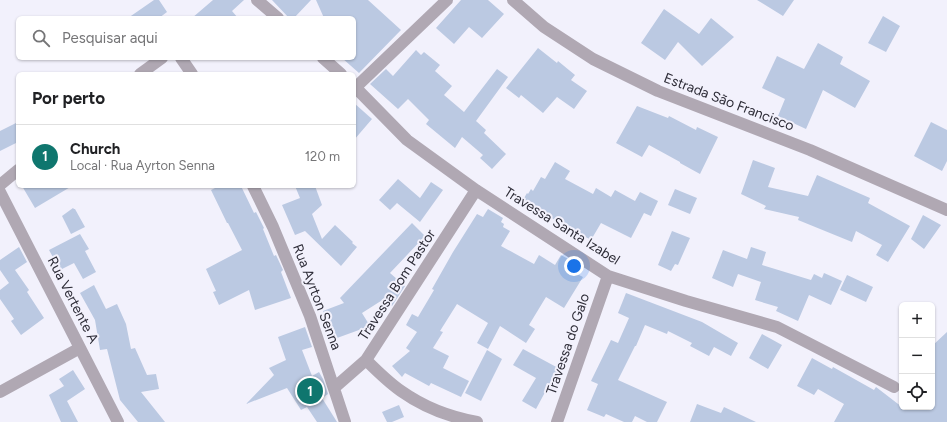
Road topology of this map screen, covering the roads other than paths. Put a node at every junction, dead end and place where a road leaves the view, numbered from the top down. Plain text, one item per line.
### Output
1 (257, 0) edge
2 (447, 0) edge
3 (513, 0) edge
4 (276, 16) edge
5 (159, 60) edge
6 (182, 60) edge
7 (325, 60) edge
8 (143, 72) edge
9 (191, 72) edge
10 (339, 72) edge
11 (356, 85) edge
12 (356, 87) edge
13 (16, 172) edge
14 (0, 184) edge
15 (254, 188) edge
16 (476, 190) junction
17 (0, 192) edge
18 (947, 210) edge
19 (608, 276) junction
20 (80, 348) junction
21 (366, 360) junction
22 (894, 387) dead end
23 (334, 388) junction
24 (0, 392) edge
25 (118, 422) edge
26 (345, 422) edge
27 (477, 422) edge
28 (557, 422) edge

1 - 4 street
2 - 11 street
3 - 18 street, Estrada São Francisco
5 - 8 street
6 - 9 street
7 - 10 street
12 - 16 street, Travessa Santa Izabel
13 - 14 street
15 - 23 street, Rua Ayrton Senna
16 - 19 street, Travessa Santa Izabel
16 - 21 street, Travessa Bom Pastor
17 - 20 street, Rua Vertente A
19 - 22 street, Travessa Santa Izabel
19 - 28 street, Travessa do Galo
20 - 24 street
20 - 25 street, Rua Vertente A
21 - 23 street, Travessa Bom Pastor
21 - 27 street
23 - 26 street, Rua Ayrton Senna

